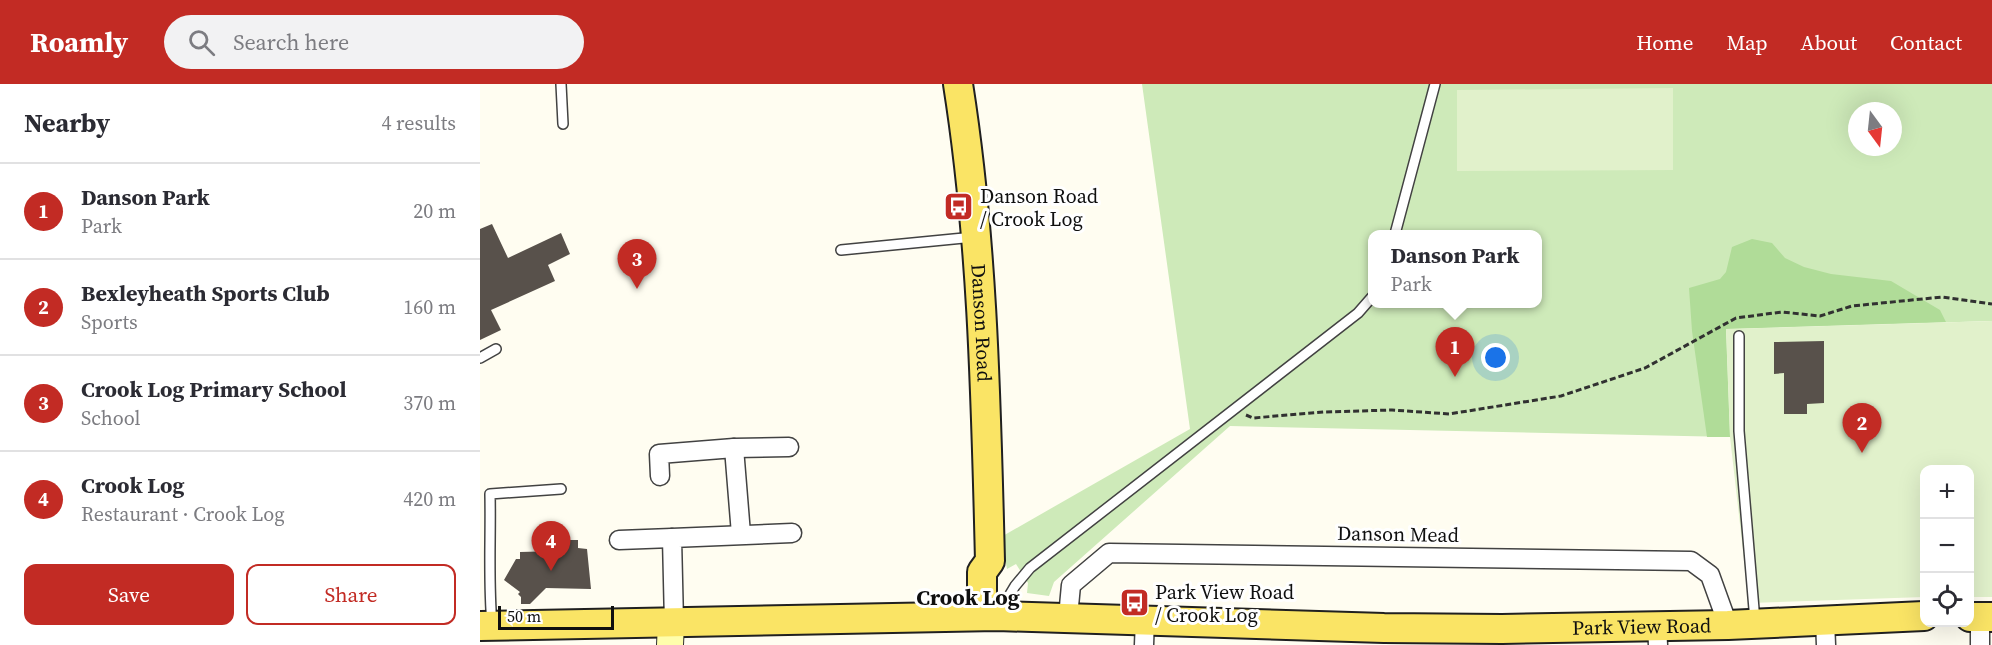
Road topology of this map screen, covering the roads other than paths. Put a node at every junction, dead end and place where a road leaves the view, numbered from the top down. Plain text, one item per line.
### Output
1 (561, 84) edge
2 (958, 84) edge
3 (1435, 84) edge
4 (563, 124) dead end
5 (1396, 230) edge
6 (976, 237) junction
7 (841, 250) dead end
8 (1368, 302) edge
9 (1739, 336) dead end
10 (496, 349) dead end
11 (480, 358) edge
12 (789, 447) dead end
13 (734, 448) junction
14 (660, 476) dead end
15 (561, 489) dead end
16 (792, 533) dead end
17 (741, 534) junction
18 (672, 538) junction
19 (619, 540) dead end
20 (989, 616) junction
21 (1068, 617) junction
22 (1920, 617) edge
23 (1980, 617) edge
24 (1742, 625) junction
25 (486, 626) edge
26 (672, 630) edge
27 (1144, 632) edge
28 (1826, 633) edge
29 (1344, 635) edge
30 (1658, 636) edge
31 (1502, 637) edge
32 (1980, 645) edge

1 - 4 lane
2 - 6 main road, Danson Road
3 - 5 lane
6 - 7 lane
6 - 20 main road, Danson Road
8 - 20 lane
9 - 24 lane
10 - 11 lane
12 - 13 street
13 - 14 street
13 - 17 street
15 - 25 lane
16 - 17 street
17 - 18 street
18 - 19 street
18 - 26 street
20 - 21 main road, Park View Road
20 - 26 main road
21 - 24 street, Danson Mead
21 - 27 main road, Park View Road
22 - 28 main road, Park View Road
23 - 32 street
24 - 28 main road, Park View Road
24 - 30 main road, Park View Road
25 - 26 main road
27 - 29 main road, Park View Road
29 - 31 main road, Park View Road
30 - 31 main road, Park View Road

